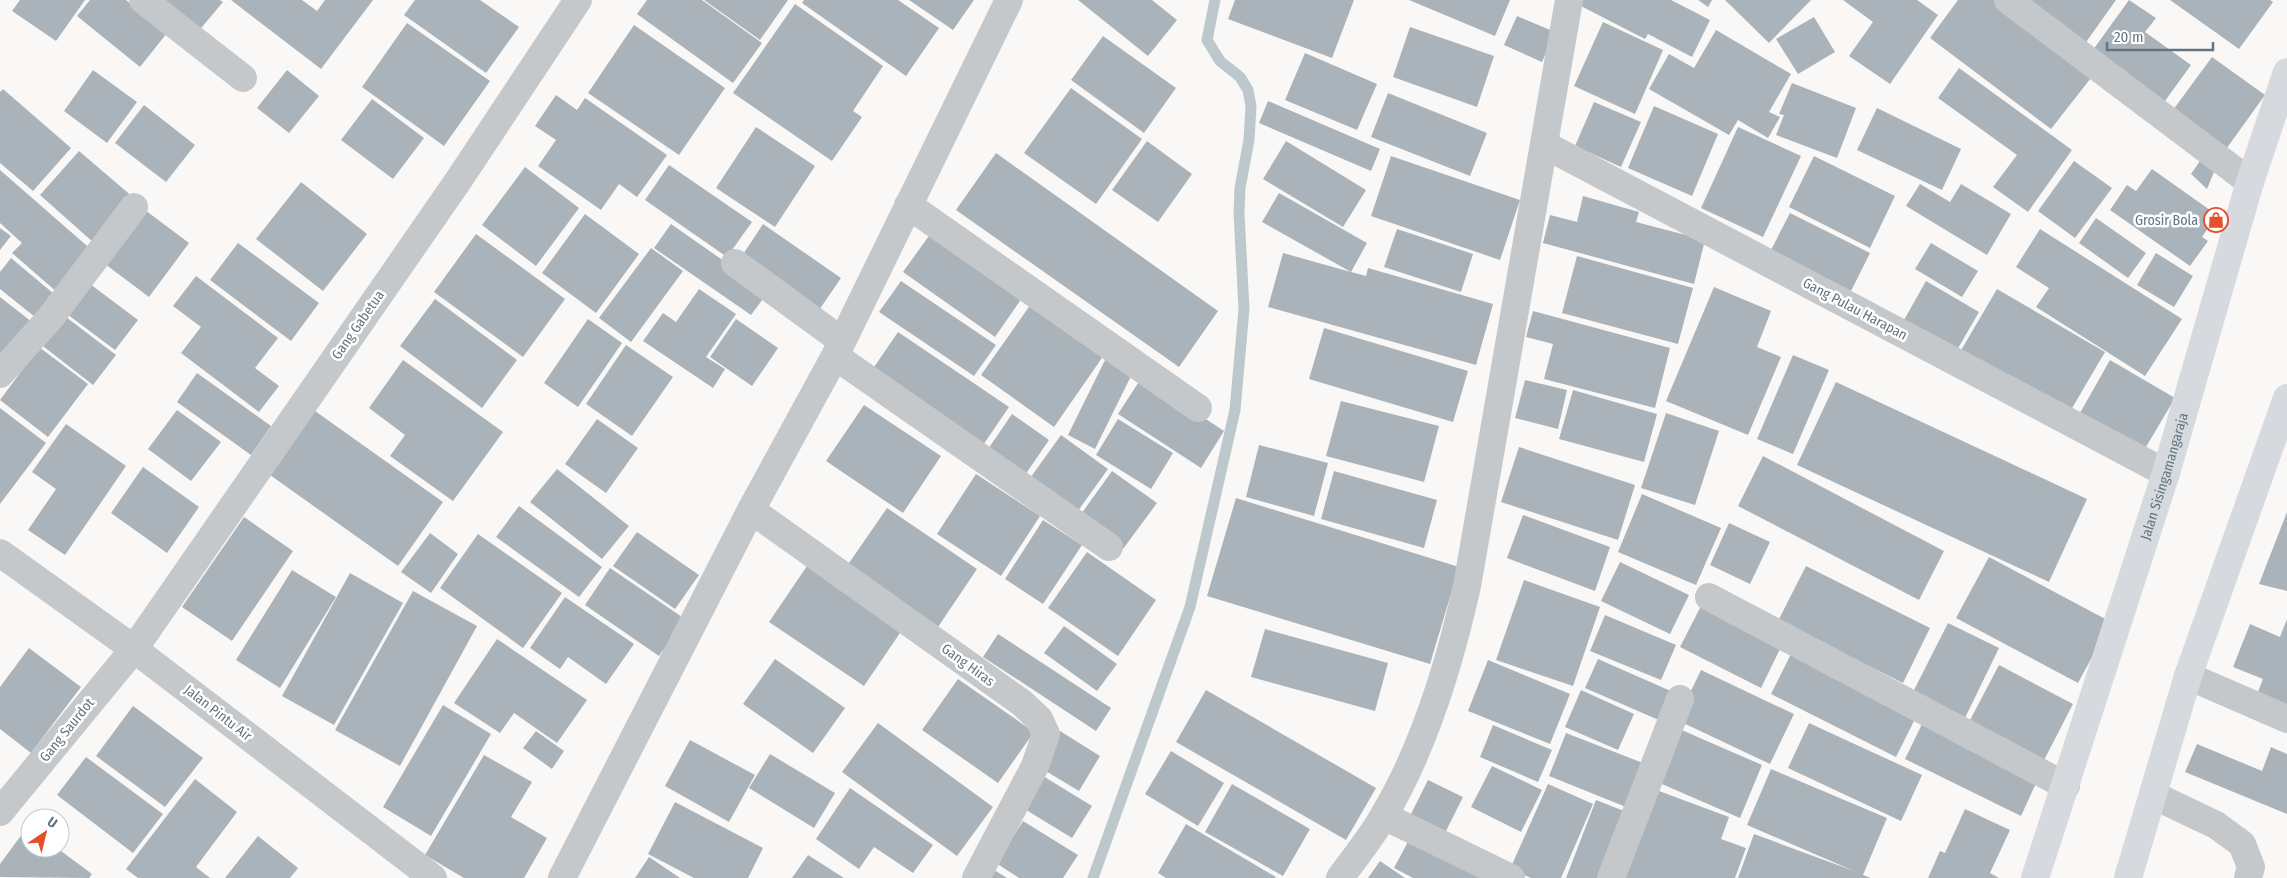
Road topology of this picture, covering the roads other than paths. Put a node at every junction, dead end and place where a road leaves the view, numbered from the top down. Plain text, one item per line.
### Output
1 (142, 0) edge
2 (578, 0) edge
3 (1009, 0) edge
4 (2008, 0) edge
5 (1562, 3) edge
6 (2287, 72) edge
7 (243, 78) dead end
8 (1545, 145) junction
9 (2250, 182) junction
10 (908, 205) junction
11 (134, 207) dead end
12 (734, 263) dead end
13 (839, 349) junction
14 (0, 374) edge
15 (2287, 398) edge
16 (1198, 408) dead end
17 (2166, 473) junction
18 (751, 510) junction
19 (1109, 547) dead end
20 (0, 553) edge
21 (1709, 597) dead end
22 (134, 649) junction
23 (2188, 676) junction
24 (1680, 699) dead end
25 (2287, 719) edge
26 (2066, 786) junction
27 (2153, 795) junction
28 (0, 812) edge
29 (1384, 816) junction
30 (433, 878) edge
31 (562, 878) edge
32 (976, 878) edge
33 (1340, 878) edge
34 (1511, 878) edge
35 (1611, 878) edge
36 (2035, 878) edge
37 (2128, 878) edge
38 (2248, 878) edge

1 - 7 street
2 - 22 street, Gang Gabetua
3 - 10 street
4 - 9 street
5 - 8 street
6 - 9 main road, Jalan Sisingamangaraja
8 - 17 street, Gang Pulau Harapan
8 - 29 street
9 - 17 main road, Jalan Sisingamangaraja
10 - 13 street
10 - 16 street
11 - 14 street
12 - 13 street
13 - 18 street
13 - 19 street
15 - 23 main road
17 - 26 main road, Jalan Sisingamangaraja
18 - 31 street
18 - 32 street, Gang Hiras
20 - 22 street, Jalan Pintu Air
21 - 26 street
22 - 28 street, Gang Saurdot
22 - 30 street, Jalan Pintu Air
23 - 25 street
23 - 27 main road
24 - 35 street
26 - 36 main road, Jalan Sisingamangaraja
27 - 37 main road
27 - 38 street
29 - 33 street
29 - 34 street

